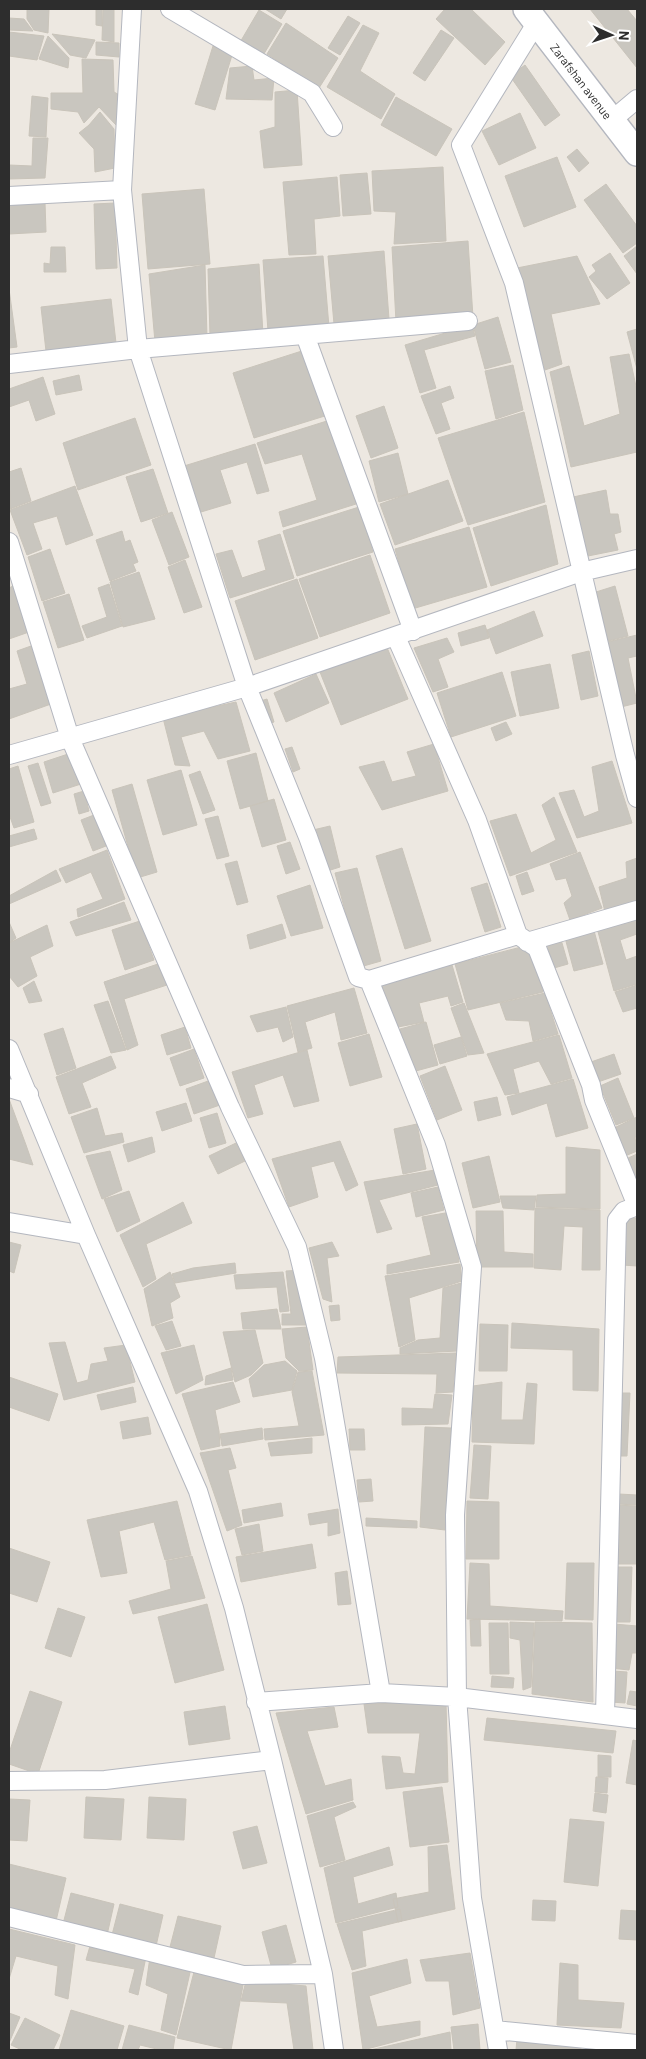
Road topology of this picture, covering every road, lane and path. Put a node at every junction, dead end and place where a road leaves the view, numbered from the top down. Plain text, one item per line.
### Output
1 (132, 9) edge
2 (170, 9) edge
3 (532, 15) edge
4 (637, 100) edge
5 (612, 120) junction
6 (333, 127) dead end
7 (637, 153) edge
8 (122, 190) junction
9 (9, 196) edge
10 (468, 321) dead end
11 (305, 335) junction
12 (138, 350) junction
13 (9, 364) edge
14 (9, 542) edge
15 (637, 559) edge
16 (581, 572) junction
17 (413, 631) junction
18 (396, 637) junction
19 (247, 687) junction
20 (70, 738) junction
21 (9, 755) edge
22 (637, 798) edge
23 (637, 910) edge
24 (523, 939) junction
25 (369, 980) junction
26 (9, 1049) edge
27 (9, 1088) edge
28 (29, 1094) junction
29 (637, 1206) edge
30 (9, 1222) edge
31 (86, 1235) junction
32 (381, 1693) junction
33 (457, 1697) junction
34 (256, 1702) junction
35 (605, 1716) junction
36 (637, 1719) edge
37 (272, 1760) junction
38 (9, 1781) edge
39 (9, 1918) edge
40 (323, 1974) junction
41 (495, 2030) junction
42 (637, 2044) edge
43 (334, 2050) edge
44 (498, 2050) edge

1 - 8 street
2 - 6 street
3 - 5 main road, Zarafshan avenue
3 - 16 street
4 - 5 street
5 - 7 main road, Zarafshan avenue
8 - 9 street
8 - 12 street
10 - 11 street
11 - 12 street
11 - 17 street
12 - 13 street
12 - 19 street
14 - 20 street
15 - 16 street
16 - 17 street
16 - 22 street
17 - 18 street
18 - 19 street
18 - 24 street
19 - 20 street
19 - 25 street
20 - 21 street
20 - 32 street
23 - 24 street
24 - 25 street
24 - 29 street
25 - 33 street
26 - 28 street
27 - 28 street
28 - 31 street
29 - 35 street
30 - 31 street
31 - 34 street
32 - 33 street
32 - 34 street
33 - 35 street
33 - 41 street
34 - 37 street
35 - 36 street
37 - 38 street
37 - 40 street
39 - 40 street
40 - 43 street
41 - 42 street
41 - 44 street

